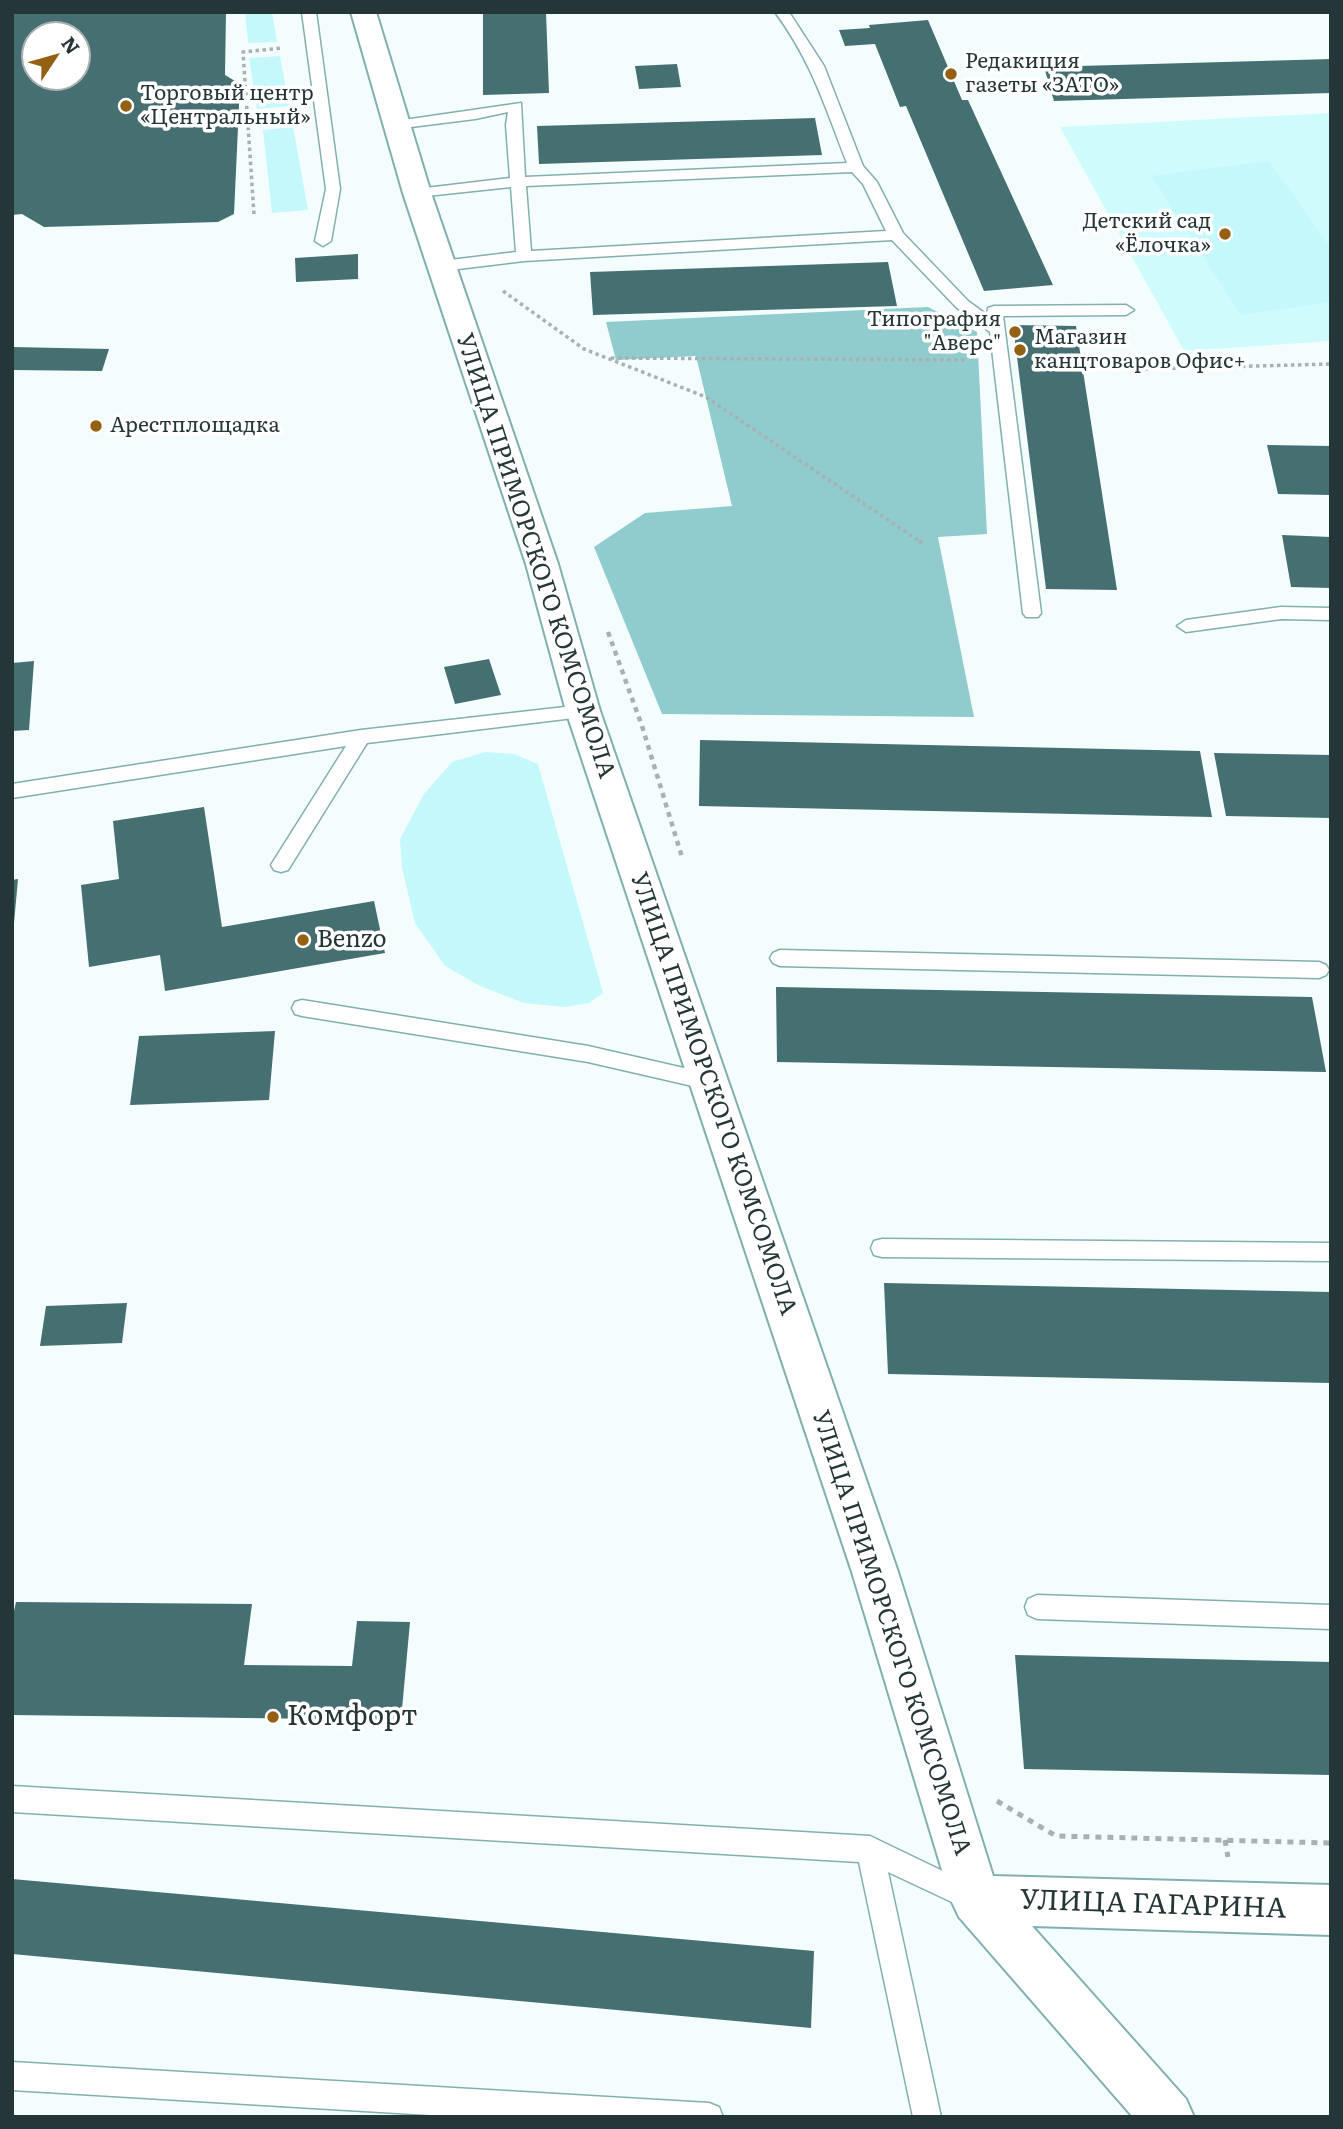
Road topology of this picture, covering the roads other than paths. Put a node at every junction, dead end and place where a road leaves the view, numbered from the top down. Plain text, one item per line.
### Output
1 (309, 12) edge
2 (363, 12) edge
3 (782, 12) edge
4 (395, 125) junction
5 (856, 167) junction
6 (518, 181) junction
7 (417, 192) junction
8 (896, 235) junction
9 (323, 241) dead end
10 (524, 256) junction
11 (459, 264) junction
12 (1126, 310) dead end
13 (998, 330) junction
14 (1032, 613) dead end
15 (1331, 614) edge
16 (1186, 626) dead end
17 (583, 711) junction
18 (360, 737) junction
19 (12, 791) edge
20 (281, 865) dead end
21 (780, 958) dead end
22 (1320, 970) dead end
23 (302, 1008) dead end
24 (710, 1082) junction
25 (882, 1248) dead end
26 (1331, 1252) edge
27 (1037, 1607) dead end
28 (1331, 1617) edge
29 (12, 1799) edge
30 (870, 1849) junction
31 (976, 1900) junction
32 (1331, 1910) edge
33 (12, 2076) edge
34 (709, 2117) edge
35 (928, 2117) edge
36 (1168, 2117) edge

1 - 9 lane
2 - 4 street, УЛИЦА ПРИМОРСКОГО КОМСОМОЛА
3 - 5 lane
4 - 6 lane
4 - 7 street, УЛИЦА ПРИМОРСКОГО КОМСОМОЛА
5 - 6 lane
5 - 8 lane
6 - 7 lane
6 - 10 lane
7 - 11 street, УЛИЦА ПРИМОРСКОГО КОМСОМОЛА
8 - 10 lane
8 - 13 lane
10 - 11 lane
11 - 17 street, УЛИЦА ПРИМОРСКОГО КОМСОМОЛА
12 - 13 lane
13 - 14 lane
15 - 16 lane
17 - 18 lane
17 - 24 street, УЛИЦА ПРИМОРСКОГО КОМСОМОЛА
18 - 19 lane
18 - 20 lane
21 - 22 lane
23 - 24 lane
24 - 31 street, УЛИЦА ПРИМОРСКОГО КОМСОМОЛА
25 - 26 lane
27 - 28 lane
29 - 30 lane
30 - 31 lane
30 - 35 lane
31 - 32 street, УЛИЦА ГАГАРИНА
31 - 36 street, УЛИЦА ПРИМОРСКОГО КОМСОМОЛА
33 - 34 lane

